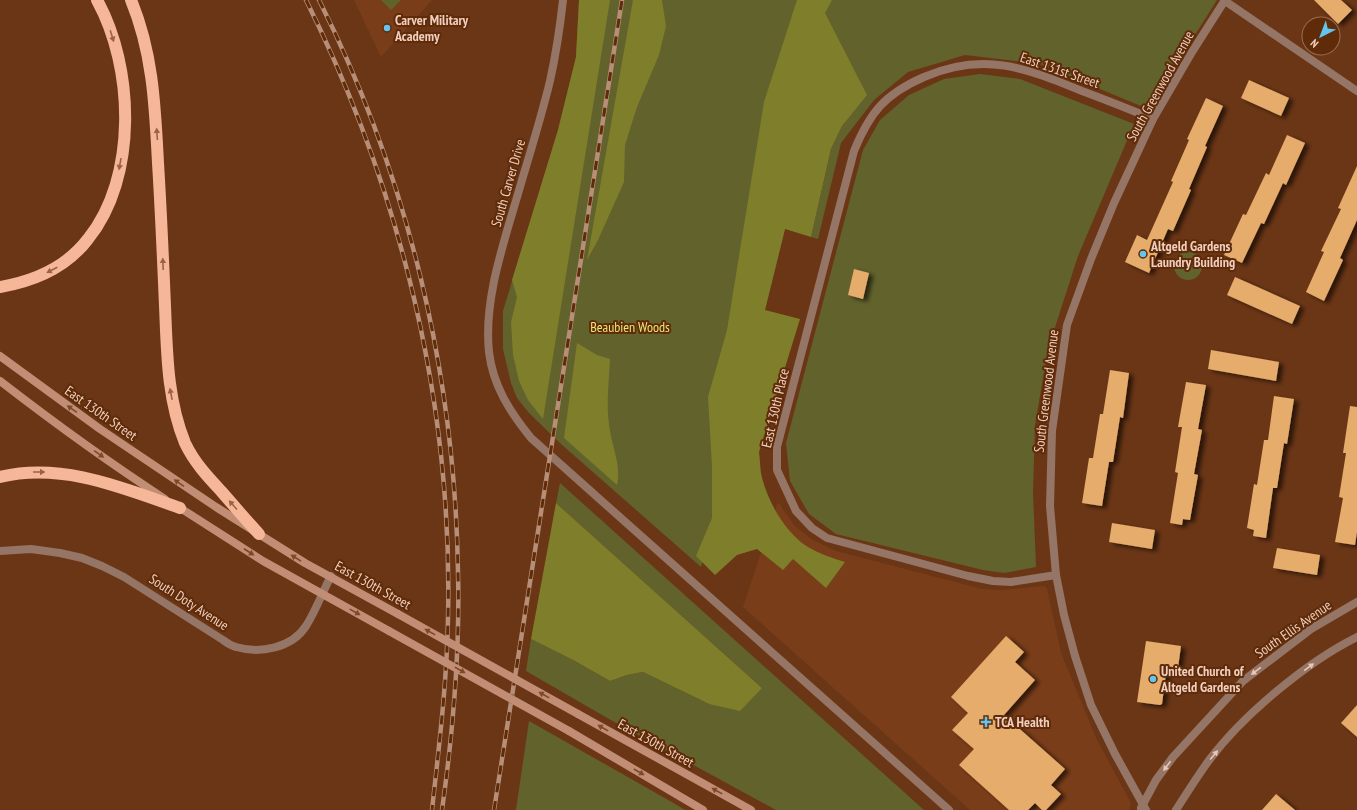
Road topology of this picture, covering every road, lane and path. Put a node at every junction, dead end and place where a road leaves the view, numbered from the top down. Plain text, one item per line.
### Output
1 (97, 0) edge
2 (131, 0) edge
3 (563, 0) edge
4 (1225, 1) edge
5 (909, 83) joint
6 (1357, 90) edge
7 (1152, 119) junction
8 (0, 286) edge
9 (0, 356) edge
10 (0, 381) edge
11 (0, 477) edge
12 (180, 508) junction
13 (259, 534) junction
14 (0, 551) edge
15 (1056, 575) junction
16 (330, 576) junction
17 (322, 593) junction
18 (1357, 602) edge
19 (1357, 637) edge
20 (1143, 808) edge
21 (703, 810) edge
22 (751, 810) edge
23 (949, 810) edge
24 (1176, 810) edge

1 -> 8 highway
13 -> 2 highway
3 - 23 street, South Carver Drive
4 - 6 street
4 - 7 street, South Greenwood Avenue
5 - 7 street, East 131st Street
5 - 15 street, East 130th Place
7 - 15 street, South Greenwood Avenue
13 -> 9 main road, East 130th Street
10 -> 12 main road
11 -> 12 highway
12 -> 17 main road
16 -> 13 main road, East 130th Street
14 - 17 street, South Doty Avenue
15 - 20 street, South Greenwood Avenue
16 - 17 street, South Doty Avenue
22 -> 16 main road, East 130th Street, bridge
17 -> 21 main road, bridge
18 -> 20 street, South Ellis Avenue
24 -> 19 street

